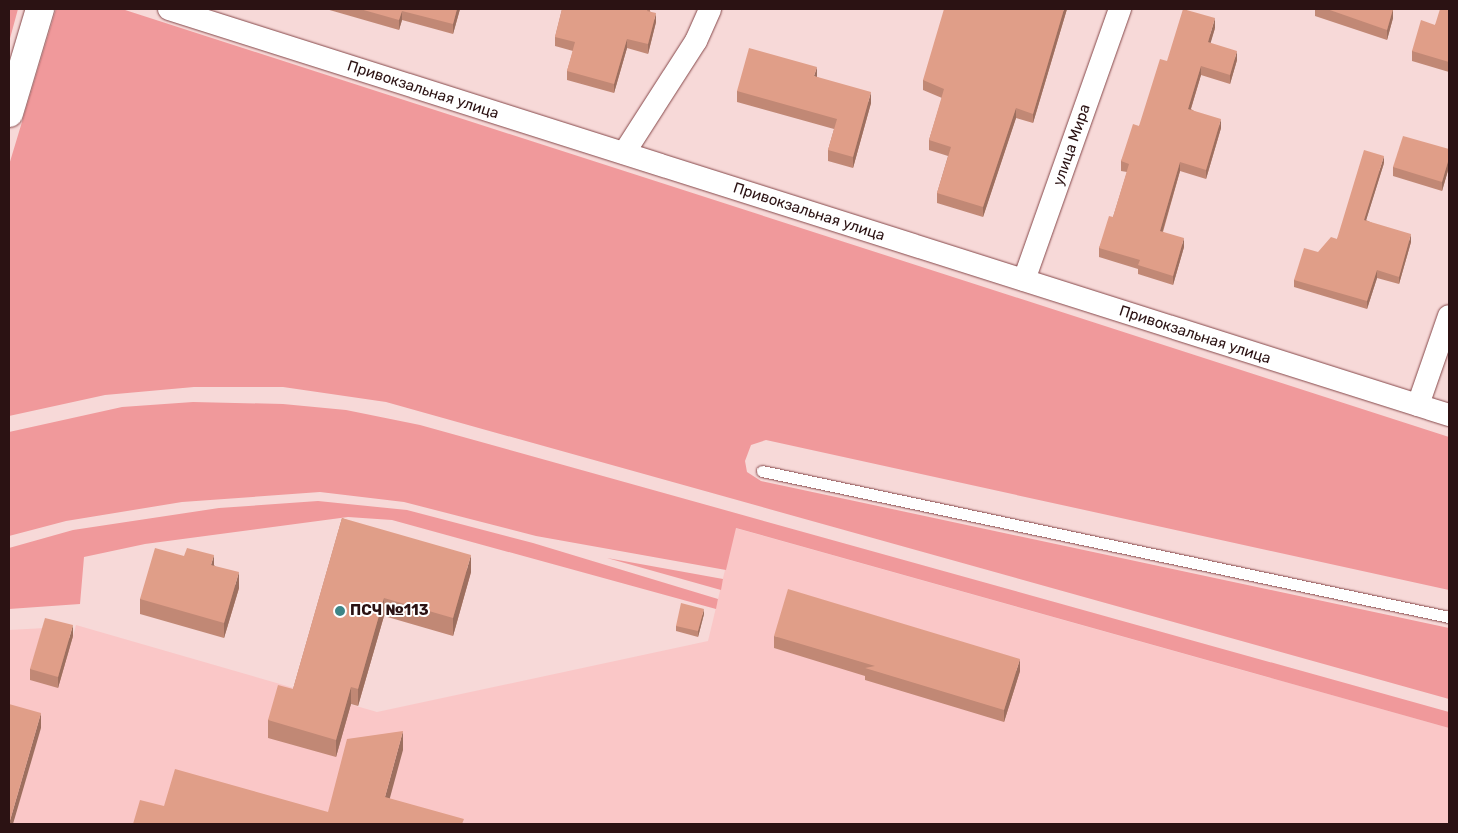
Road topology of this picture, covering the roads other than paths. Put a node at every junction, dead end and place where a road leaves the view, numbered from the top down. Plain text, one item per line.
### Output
1 (40, 9) edge
2 (169, 9) edge
3 (710, 9) edge
4 (1120, 9) edge
5 (9, 113) edge
6 (624, 153) junction
7 (1024, 280) junction
8 (1449, 316) edge
9 (1418, 405) junction
10 (1449, 415) edge
11 (762, 471) dead end
12 (1449, 617) edge

1 - 5 main road
2 - 6 street, Привокзальная улица
3 - 6 street
4 - 7 street, улица Мира
6 - 7 street, Привокзальная улица
7 - 9 street, Привокзальная улица
8 - 9 street
9 - 10 street, Привокзальная улица
11 - 12 lane

